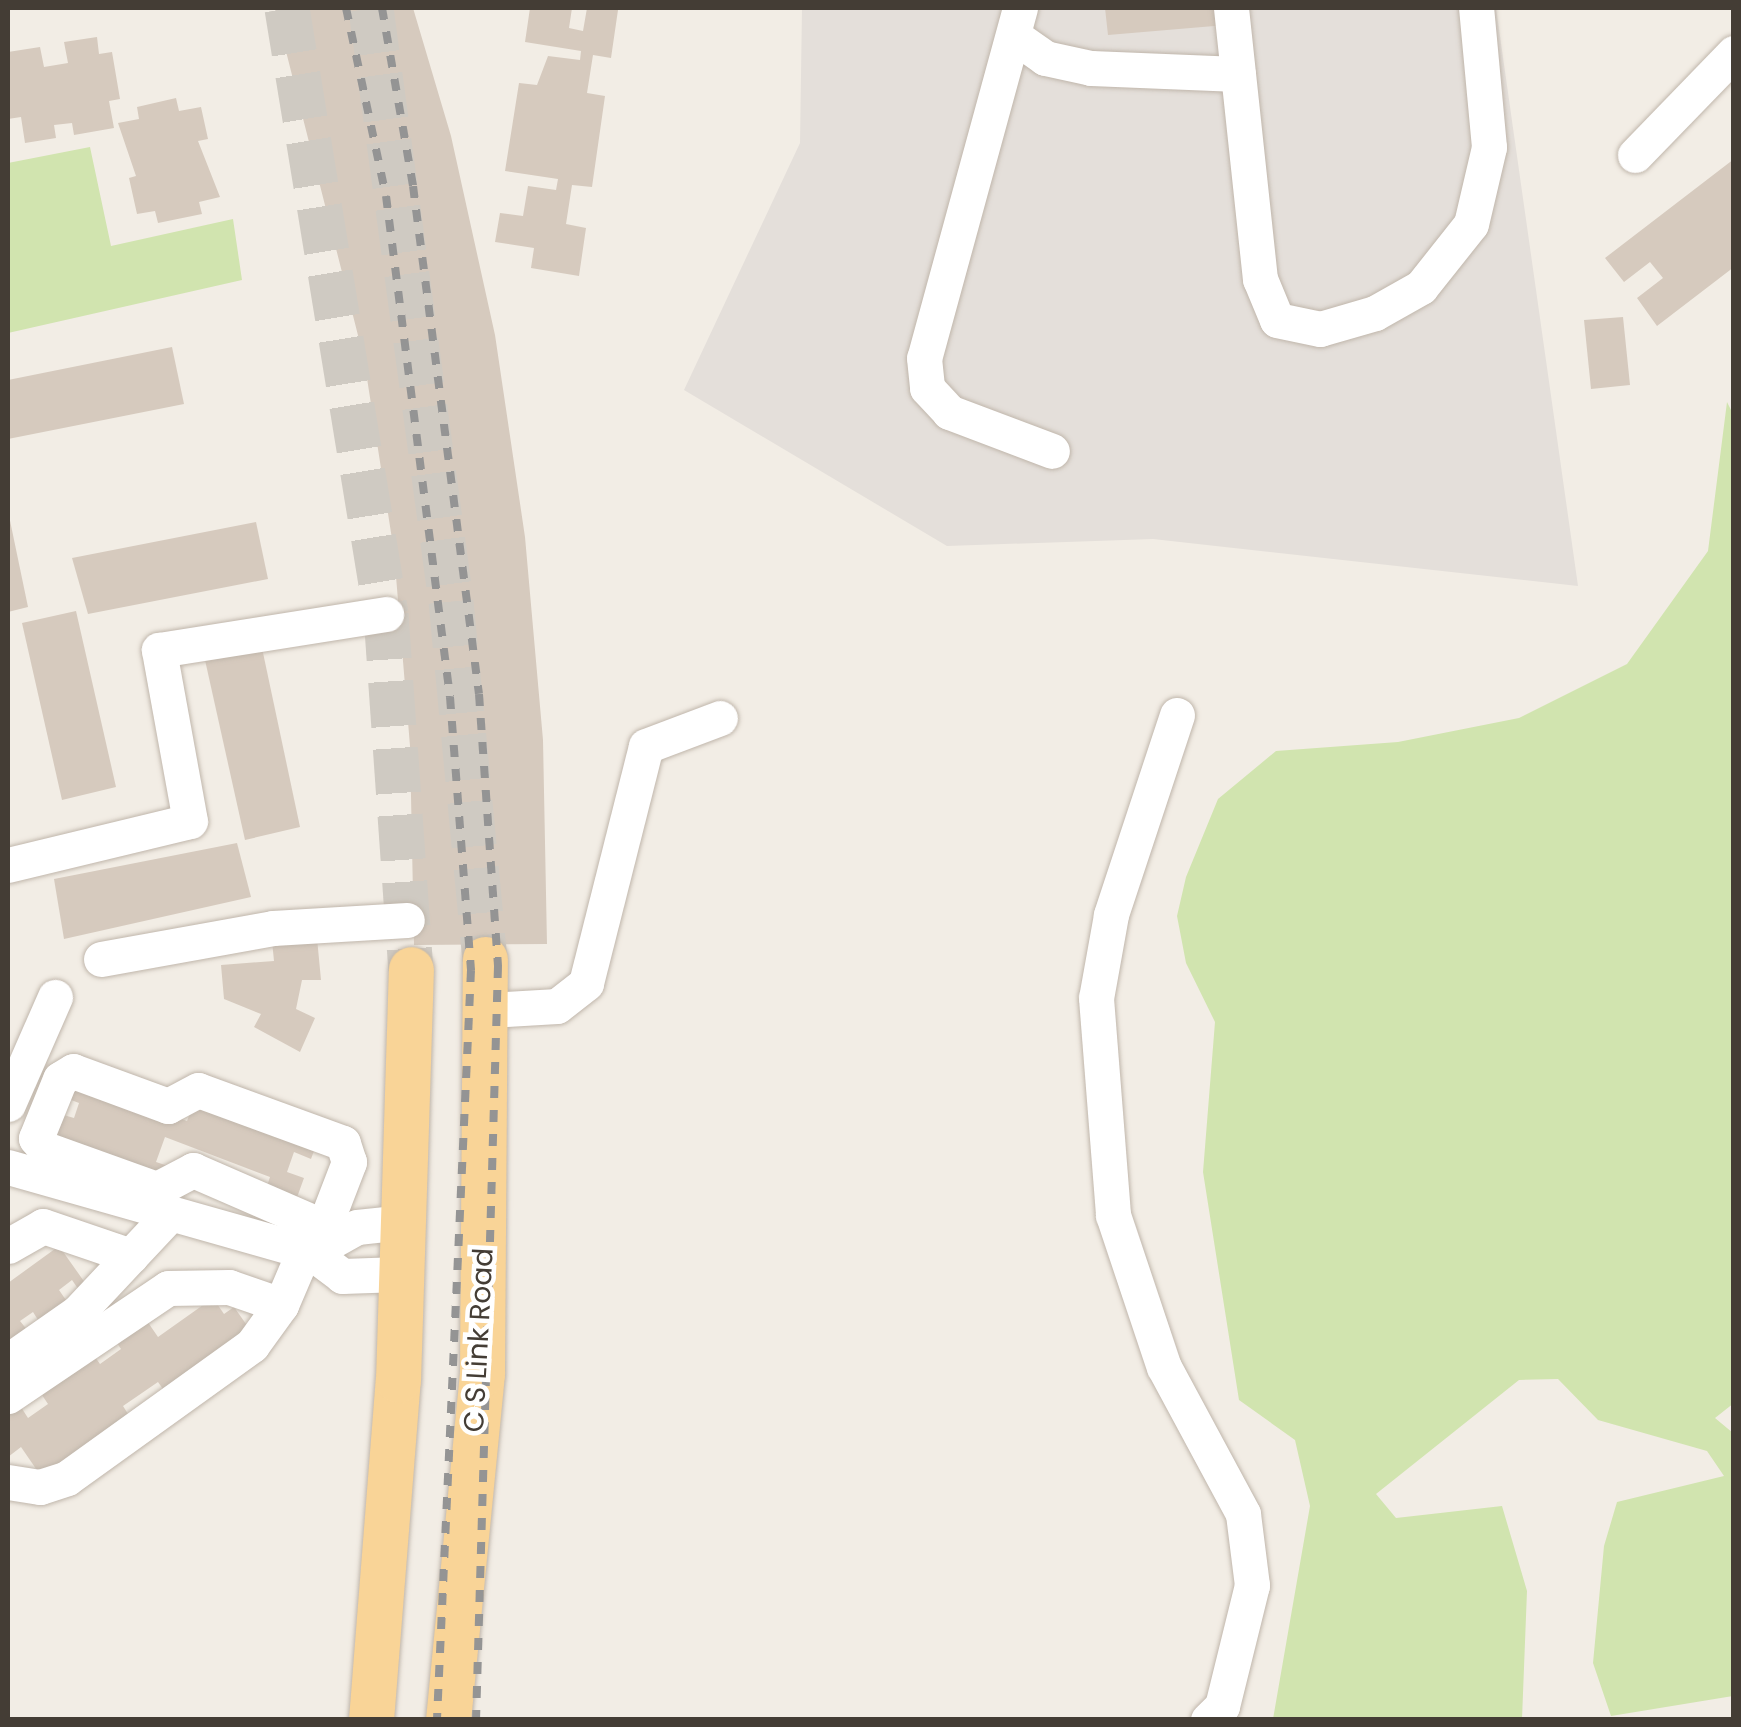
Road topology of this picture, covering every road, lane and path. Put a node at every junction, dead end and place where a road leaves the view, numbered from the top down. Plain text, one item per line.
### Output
1 (1231, 8) edge
2 (1476, 8) edge
3 (1017, 22) edge
4 (1734, 53) edge
5 (1238, 74) junction
6 (1635, 155) dead end
7 (1052, 450) dead end
8 (386, 614) dead end
9 (1177, 715) dead end
10 (720, 718) dead end
11 (8, 865) edge
12 (407, 920) dead end
13 (101, 959) dead end
14 (485, 960) tunnel mouth
15 (410, 969) tunnel mouth
16 (56, 998) dead end
17 (488, 1010) junction
18 (12, 1085) edge
19 (8, 1167) edge
20 (170, 1214) junction
21 (403, 1222) junction
22 (320, 1241) junction
23 (8, 1246) edge
24 (131, 1256) junction
25 (400, 1274) junction
26 (281, 1305) junction
27 (8, 1361) edge
28 (8, 1396) edge
29 (8, 1482) edge
30 (371, 1720) edge
31 (448, 1720) edge
32 (1208, 1720) edge

1 - 5 street
2 - 5 street
3 - 5 street
3 - 7 street
4 - 6 street
8 - 11 street
9 - 32 street
10 - 17 street
12 - 13 street
14 - 17 main road, C S Link Road
15 - 21 main road
16 - 18 street
17 - 31 main road, C S Link Road
19 - 20 street
20 - 22 street
20 - 24 street
21 - 22 street
21 - 25 main road
22 - 22 street
22 - 25 street
22 - 26 street
23 - 24 street
24 - 27 street
25 - 30 main road
26 - 28 street
26 - 29 street

